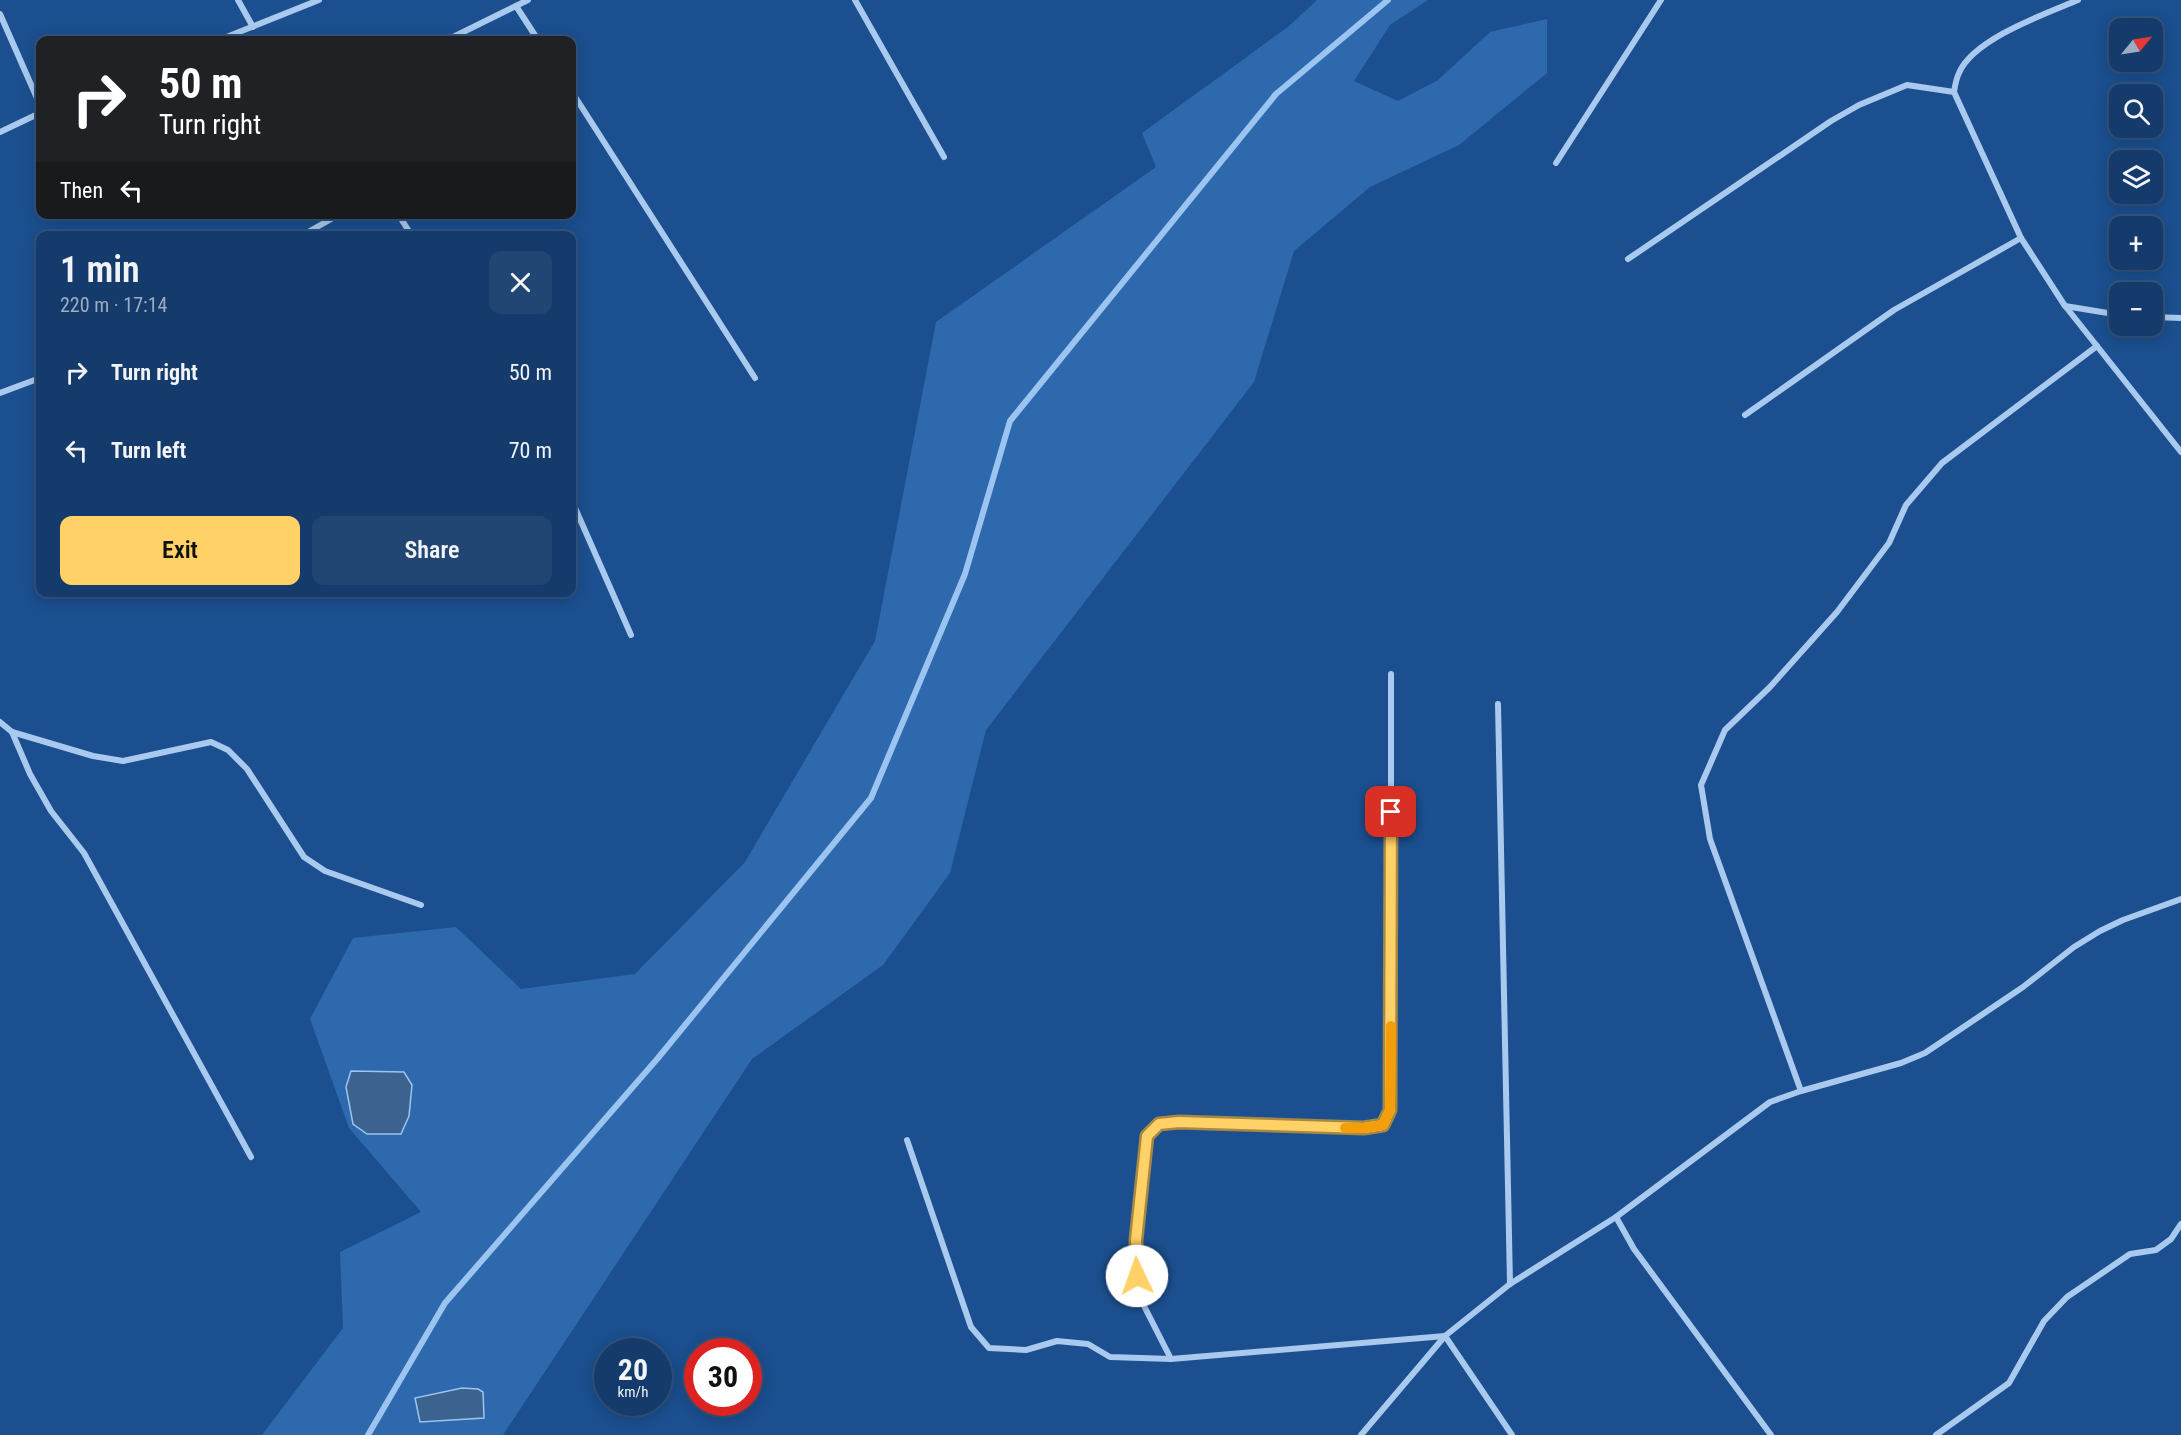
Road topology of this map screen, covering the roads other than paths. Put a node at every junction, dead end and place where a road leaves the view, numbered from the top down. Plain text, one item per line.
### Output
1 (238, 0) edge
2 (319, 0) edge
3 (528, 0) edge
4 (855, 0) edge
5 (1661, 0) edge
6 (2078, 0) edge
7 (516, 6) junction
8 (0, 14) edge
9 (253, 27) junction
10 (229, 36) edge
11 (455, 36) edge
12 (535, 36) edge
13 (1954, 92) junction
14 (36, 96) edge
15 (576, 98) edge
16 (36, 115) edge
17 (0, 132) edge
18 (944, 157) dead end
19 (1556, 163) dead end
20 (331, 219) edge
21 (310, 231) edge
22 (2021, 238) junction
23 (1628, 258) dead end
24 (2066, 306) junction
25 (2109, 313) edge
26 (2163, 317) edge
27 (2181, 318) edge
28 (2097, 346) junction
29 (755, 378) dead end
30 (36, 380) edge
31 (0, 393) edge
32 (1745, 415) dead end
33 (2181, 452) edge
34 (576, 510) edge
35 (631, 635) dead end
36 (1391, 674) dead end
37 (1498, 704) dead end
38 (0, 722) edge
39 (12, 732) junction
40 (2181, 899) edge
41 (421, 905) dead end
42 (1801, 1091) junction
43 (908, 1140) dead end
44 (251, 1157) dead end
45 (1616, 1217) junction
46 (2181, 1224) edge
47 (1510, 1284) junction
48 (1445, 1336) junction
49 (1171, 1359) junction
50 (1361, 1435) edge
51 (1512, 1435) edge
52 (1772, 1435) edge
53 (1936, 1435) edge

1 - 9 street
2 - 9 street
3 - 7 street
4 - 18 street
5 - 19 street
6 - 13 street
7 - 11 street
7 - 12 street
8 - 14 street
9 - 10 street
13 - 22 street
13 - 23 street
15 - 29 street
16 - 17 street
20 - 21 street
22 - 24 street
22 - 32 street
24 - 25 street
24 - 28 street
26 - 27 street
28 - 33 street
28 - 42 street
30 - 31 street
34 - 35 street
36 - 49 street
37 - 47 street
38 - 39 street
39 - 41 street
39 - 44 street
40 - 42 street
42 - 45 street
43 - 49 street
45 - 47 street
45 - 52 street
46 - 53 street
47 - 48 street
48 - 49 street
48 - 50 street
48 - 51 street

